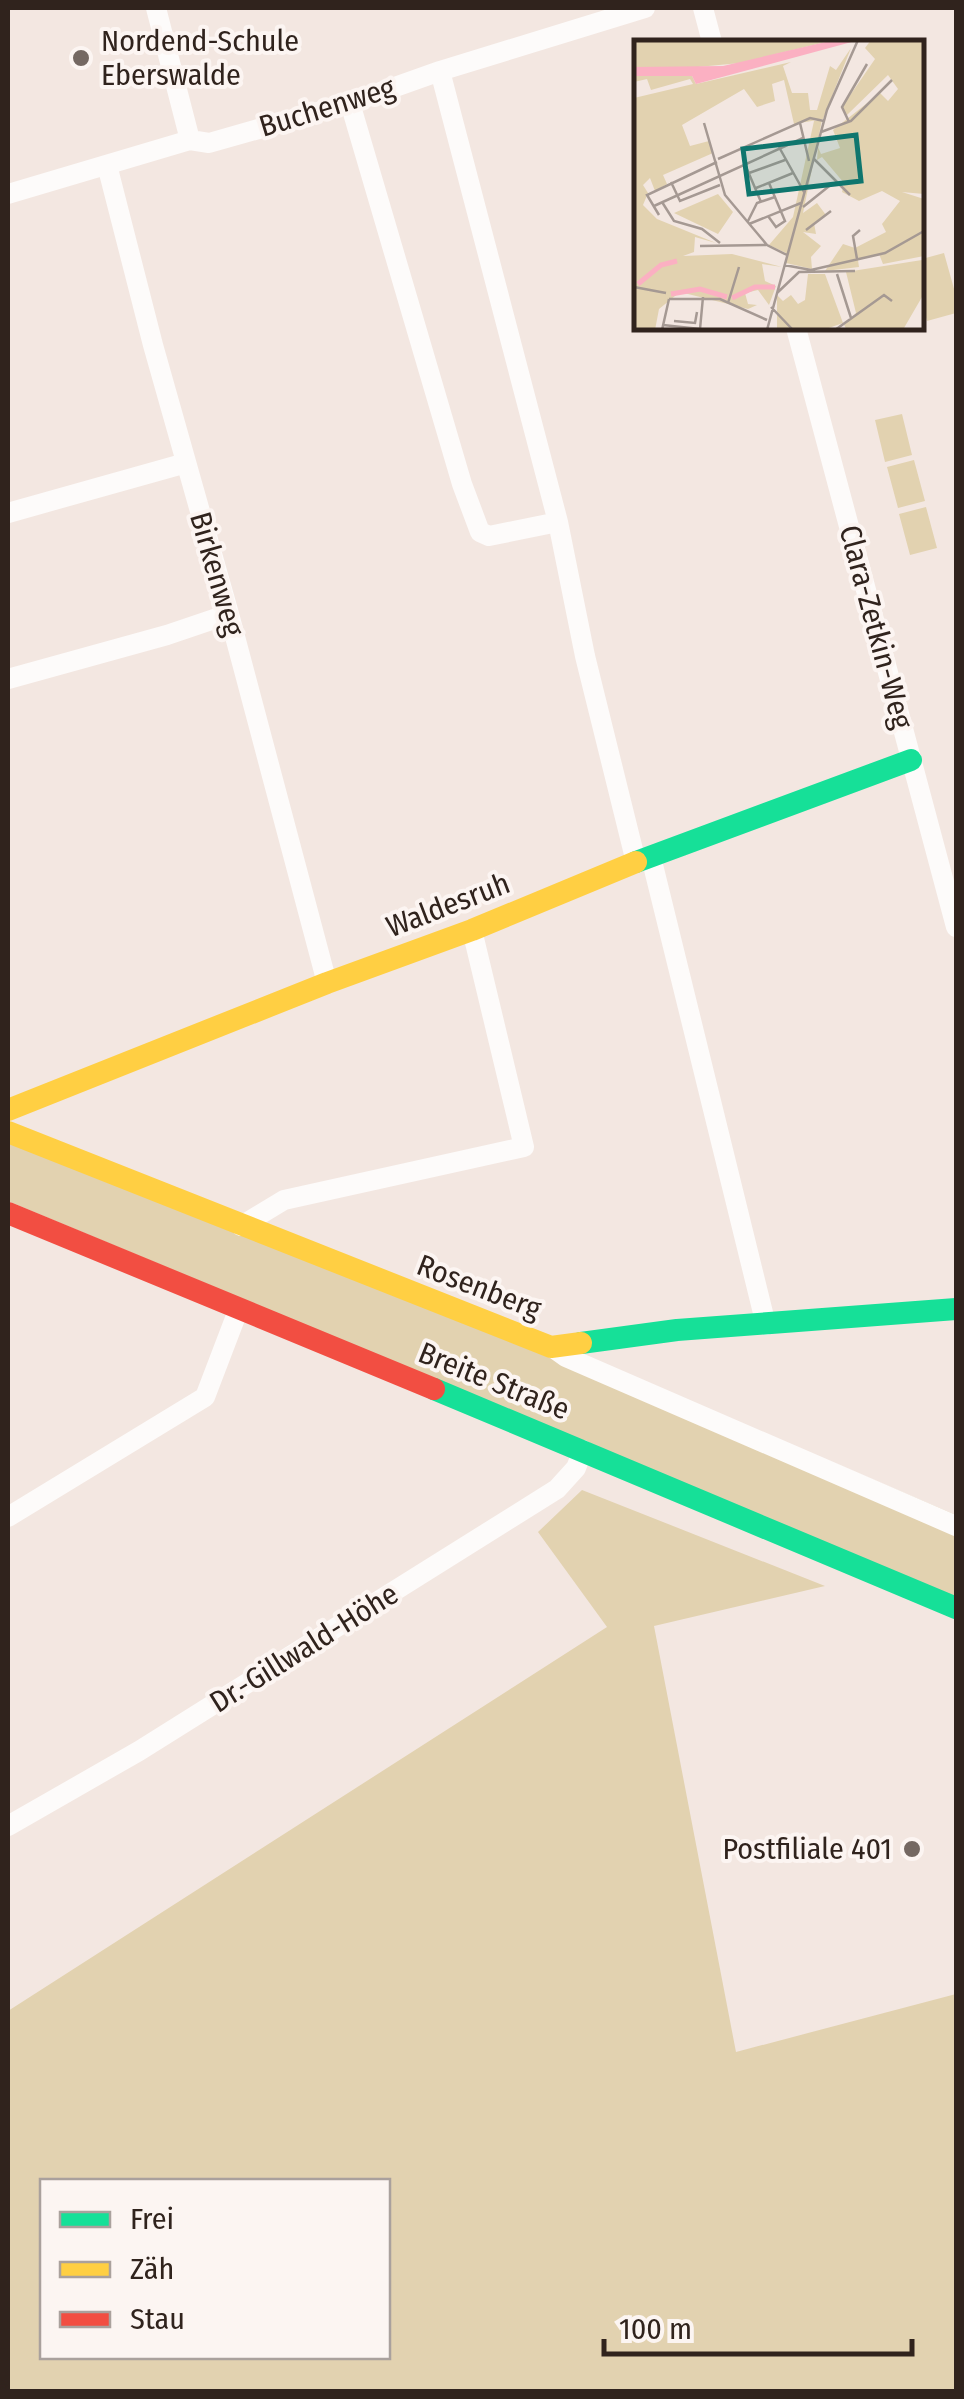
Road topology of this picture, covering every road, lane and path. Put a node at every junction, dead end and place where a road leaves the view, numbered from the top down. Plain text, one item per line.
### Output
1 (156, 8) edge
2 (644, 8) edge
3 (702, 8) edge
4 (711, 40) edge
5 (440, 71) junction
6 (350, 103) junction
7 (190, 140) junction
8 (108, 166) junction
9 (8, 194) edge
10 (797, 330) edge
11 (186, 463) junction
12 (8, 513) edge
13 (558, 522) junction
14 (229, 614) junction
15 (8, 679) edge
16 (911, 760) junction
17 (644, 859) junction
18 (956, 927) edge
19 (472, 930) junction
20 (327, 983) junction
21 (8, 1110) edge
22 (8, 1132) edge
23 (8, 1213) edge
24 (241, 1226) junction
25 (238, 1308) junction
26 (956, 1309) edge
27 (766, 1324) junction
28 (551, 1347) junction
29 (583, 1450) junction
30 (8, 1517) edge
31 (956, 1526) edge
32 (956, 1608) edge
33 (8, 1826) edge

1 - 7 street
2 - 5 street, Buchenweg
3 - 4 street
5 - 6 street, Buchenweg
5 - 13 street
6 - 7 street, Buchenweg
6 - 13 street
7 - 8 street, Buchenweg
8 - 9 street, Buchenweg
8 - 11 street, Birkenweg
10 - 16 street, Clara-Zetkin-Weg
11 - 12 street
11 - 14 street, Birkenweg
13 - 17 street
14 - 15 street
14 - 20 street, Birkenweg
16 - 17 street, Waldesruh
16 - 18 street, Clara-Zetkin-Weg
17 - 19 street, Waldesruh
17 - 27 street
19 - 20 street, Waldesruh
19 - 24 street
20 - 21 street, Waldesruh
22 - 24 street, Rosenberg
23 - 25 street, Breite Straße
24 - 28 street, Rosenberg
25 - 29 street, Breite Straße
25 - 30 street
26 - 27 street, Rosenberg
27 - 28 street, Rosenberg
28 - 31 street
29 - 32 street, Breite Straße
29 - 33 street, Dr.-Gillwald-Höhe

